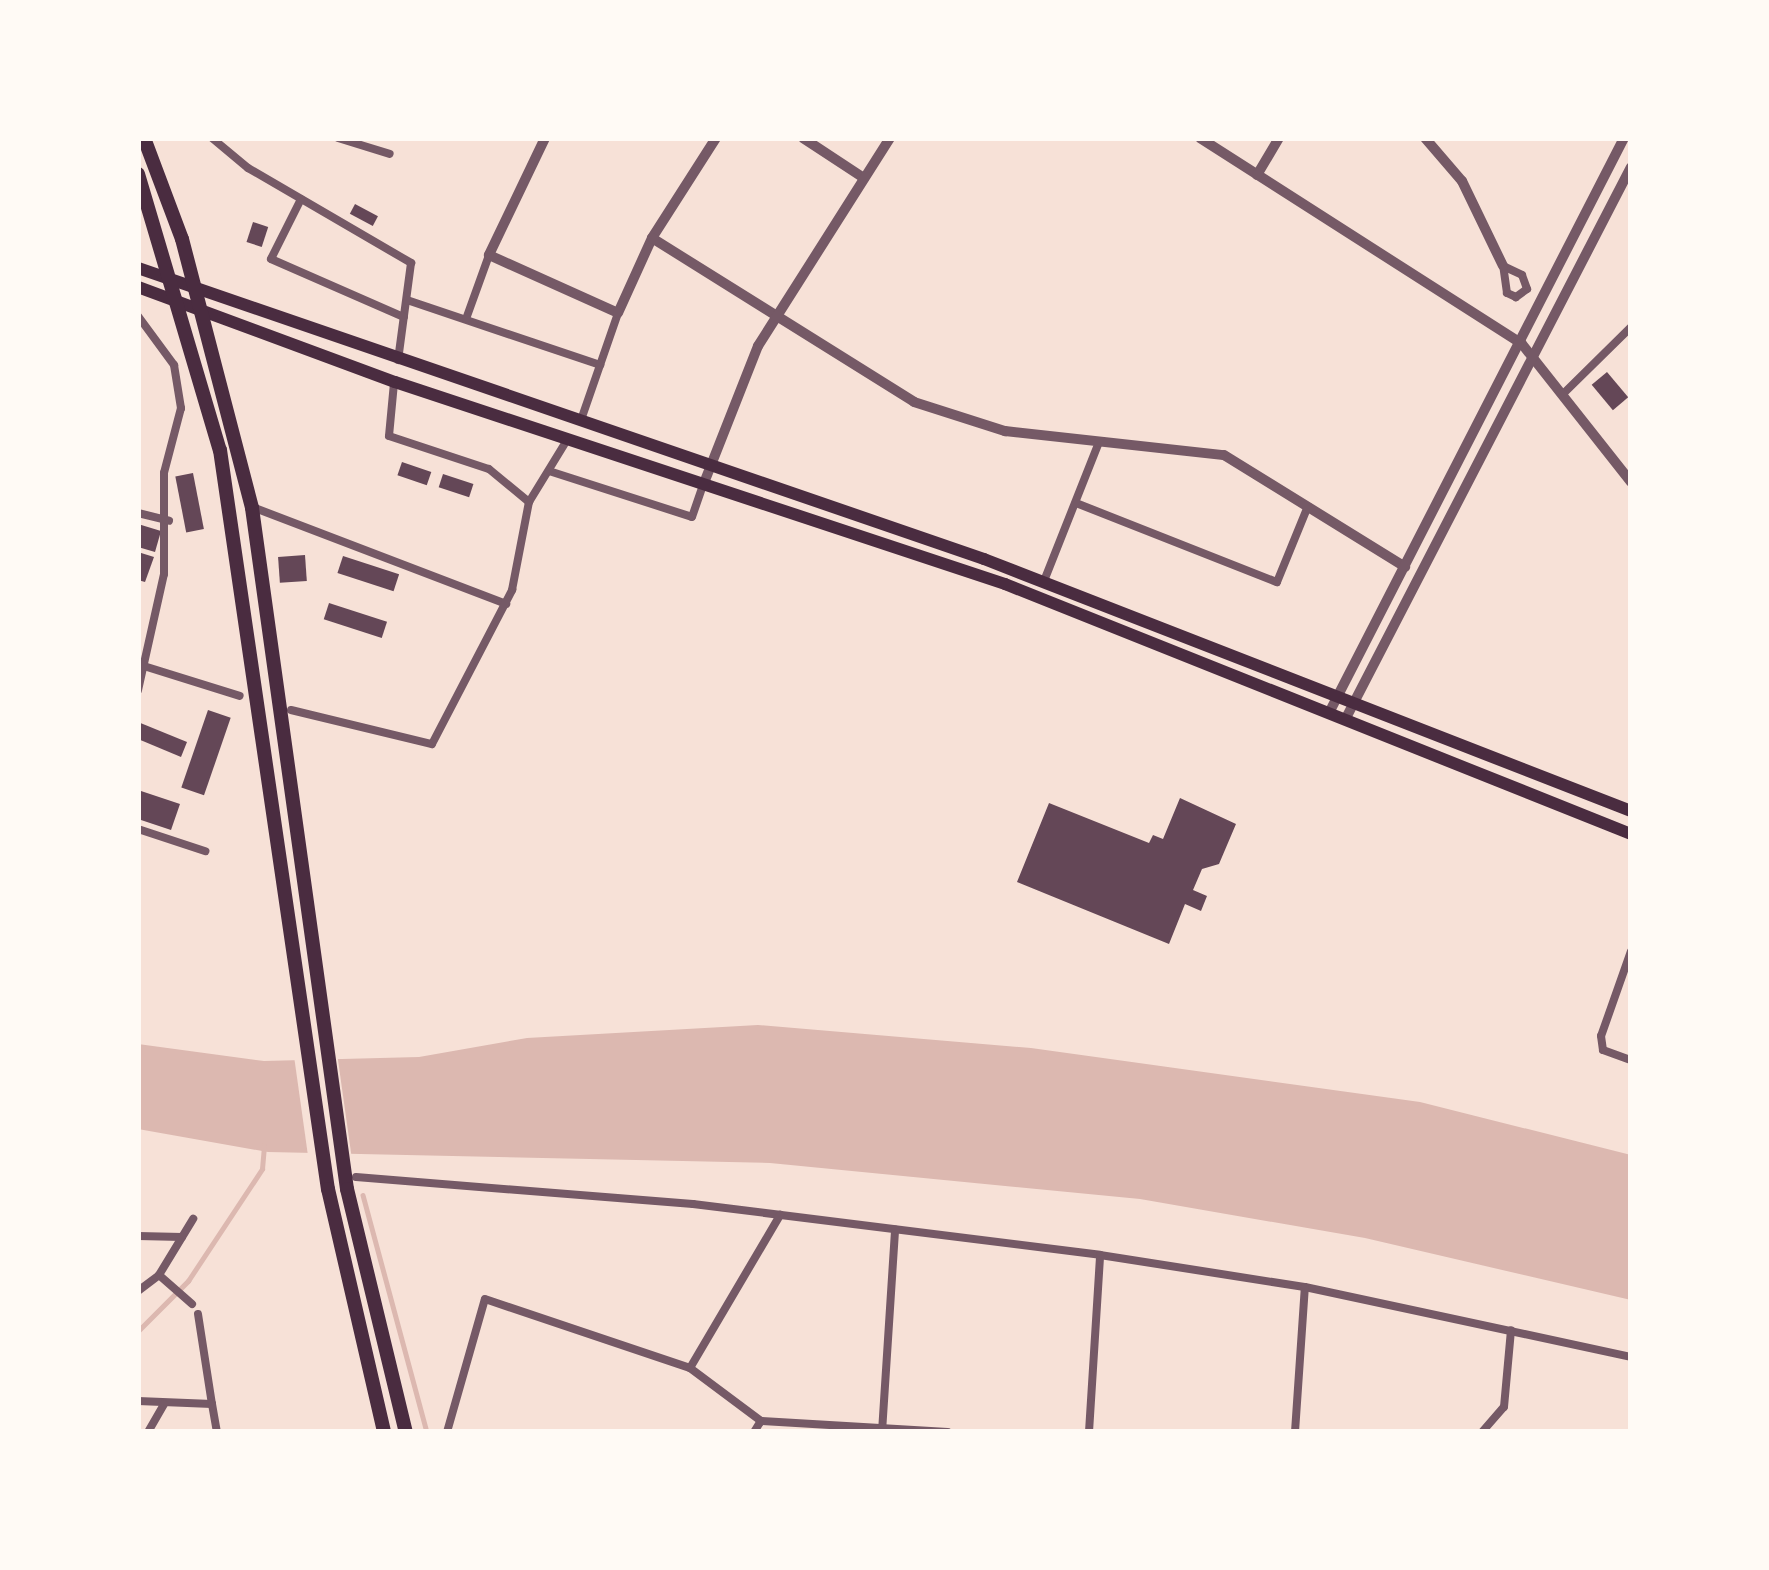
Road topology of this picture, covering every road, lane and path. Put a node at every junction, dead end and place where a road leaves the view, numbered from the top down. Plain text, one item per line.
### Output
1 (144, 138) edge
2 (212, 138) edge
3 (338, 138) edge
4 (545, 138) edge
5 (716, 138) edge
6 (803, 138) edge
7 (890, 138) edge
8 (1200, 138) edge
9 (1280, 138) edge
10 (1425, 138) edge
11 (1624, 138) edge
12 (353, 141) edge
13 (390, 154) dead end
14 (1631, 167) edge
15 (138, 174) edge
16 (1257, 175) junction
17 (864, 178) junction
18 (301, 199) junction
19 (652, 238) junction
20 (489, 256) junction
21 (1503, 266) dead end
22 (138, 268) edge
23 (173, 282) junction
24 (138, 287) edge
25 (197, 291) junction
26 (406, 300) junction
27 (180, 303) junction
28 (202, 310) junction
29 (618, 314) junction
30 (138, 316) edge
31 (775, 316) junction
32 (404, 317) junction
33 (466, 320) junction
34 (1631, 327) edge
35 (1522, 344) junction
36 (1535, 356) junction
37 (398, 360) junction
38 (600, 365) junction
39 (394, 382) junction
40 (1563, 394) junction
41 (581, 421) junction
42 (568, 439) junction
43 (1099, 442) junction
44 (710, 464) junction
45 (549, 471) junction
46 (1631, 482) edge
47 (704, 483) junction
48 (529, 502) junction
49 (1076, 503) junction
50 (1308, 505) junction
51 (252, 508) junction
52 (138, 513) edge
53 (169, 521) junction
54 (1405, 567) junction
55 (1044, 581) junction
56 (506, 604) junction
57 (147, 667) junction
58 (138, 690) edge
59 (1337, 694) junction
60 (240, 696) dead end
61 (1353, 701) junction
62 (291, 710) dead end
63 (1330, 711) junction
64 (1346, 718) junction
65 (1631, 811) edge
66 (138, 830) edge
67 (1631, 834) edge
68 (205, 851) dead end
69 (1631, 951) edge
70 (1631, 1060) edge
71 (351, 1183) junction
72 (780, 1215) junction
73 (194, 1219) dead end
74 (896, 1229) junction
75 (138, 1236) edge
76 (182, 1237) junction
77 (1100, 1255) junction
78 (159, 1275) junction
79 (1305, 1287) junction
80 (138, 1291) edge
81 (189, 1301) dead end
82 (198, 1314) dead end
83 (1511, 1330) junction
84 (1631, 1358) edge
85 (690, 1368) junction
86 (138, 1401) edge
87 (212, 1403) junction
88 (164, 1404) junction
89 (761, 1421) junction
90 (882, 1430) edge
91 (148, 1432) edge
92 (217, 1432) edge
93 (384, 1432) edge
94 (406, 1432) edge
95 (447, 1432) edge
96 (754, 1432) edge
97 (948, 1432) edge
98 (1089, 1432) edge
99 (1295, 1432) edge
100 (1483, 1432) edge

1 - 25 highway
2 - 18 street
3 - 12 street
4 - 20 street
5 - 19 street
6 - 17 street
7 - 17 street
8 - 16 street
9 - 16 street
10 - 21 street
11 - 35 street
12 - 13 street
14 - 36 street
15 - 23 highway
16 - 35 street
17 - 31 street
18 - 26 street
18 - 32 street
19 - 29 street
19 - 31 street
20 - 29 street
20 - 33 street
22 - 23 main road
23 - 25 main road
23 - 27 highway
24 - 27 main road
25 - 28 highway
25 - 37 main road
26 - 32 street
26 - 33 street
27 - 28 main road
27 - 93 highway
28 - 39 main road
28 - 51 highway
29 - 38 street
30 - 53 street
31 - 43 street
31 - 44 street
32 - 37 street
33 - 38 street
34 - 40 street
35 - 36 street
35 - 54 street
36 - 40 street
36 - 61 street
37 - 41 main road
38 - 41 street
39 - 42 main road
39 - 48 street
40 - 46 street
41 - 44 main road
42 - 45 street
42 - 47 main road
43 - 49 street
43 - 50 street
44 - 47 street
44 - 55 main road
45 - 47 street
45 - 48 street
47 - 63 main road
48 - 56 street
49 - 50 street
49 - 55 street
50 - 54 street
51 - 56 street
51 - 71 highway
52 - 53 street
53 - 57 street
54 - 59 street
55 - 59 main road
56 - 62 street
57 - 58 street
57 - 60 street
59 - 61 main road
59 - 63 street
61 - 64 street
61 - 65 main road
63 - 64 main road
64 - 67 main road
66 - 68 street
69 - 70 street
71 - 72 street
71 - 94 highway
72 - 74 street
72 - 85 street
73 - 76 street
74 - 77 street
74 - 90 street
75 - 76 street
76 - 78 street
77 - 79 street
77 - 98 street
78 - 80 street
78 - 81 street
79 - 83 street
79 - 99 street
82 - 87 street
83 - 84 street
83 - 100 street
85 - 89 street
85 - 95 street
86 - 88 street
87 - 88 street
87 - 92 street
88 - 91 street
89 - 90 street
89 - 96 street
90 - 97 street

